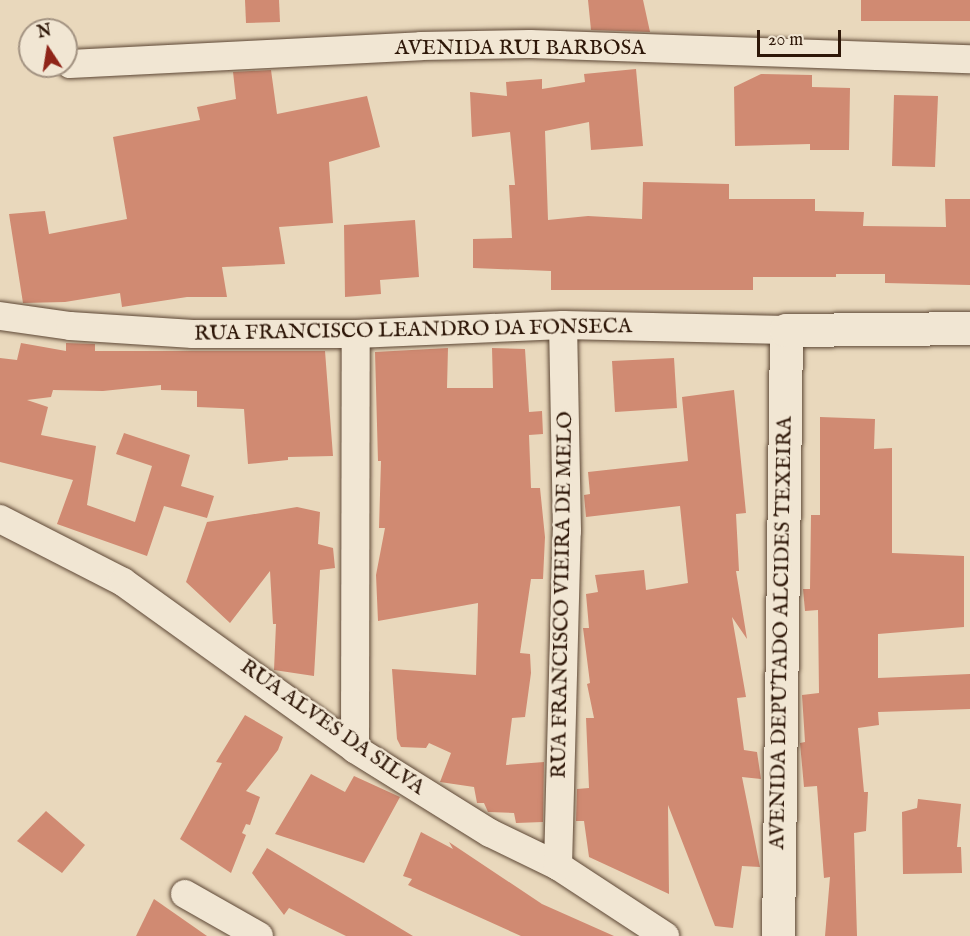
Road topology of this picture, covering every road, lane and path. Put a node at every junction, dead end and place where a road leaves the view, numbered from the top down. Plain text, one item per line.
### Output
1 (970, 59) edge
2 (78, 64) edge
3 (0, 316) edge
4 (563, 325) junction
5 (970, 328) edge
6 (786, 330) junction
7 (356, 334) junction
8 (0, 519) edge
9 (355, 748) junction
10 (558, 866) junction
11 (185, 894) dead end
12 (259, 936) edge
13 (665, 936) edge
14 (778, 936) edge

1 - 2 street, AVENIDA RUI BARBOSA
3 - 7 street, RUA FRANCISCO LEANDRO DA FONSECA
4 - 6 street, RUA FRANCISCO LEANDRO DA FONSECA
4 - 7 street, RUA FRANCISCO LEANDRO DA FONSECA
4 - 10 street, RUA FRANCISCO VIEIRA DE MELO
5 - 6 main road, RUA FRANCISCO LEANDRO DA FONSECA
6 - 14 main road, AVENIDA DEPUTADO ALCIDES TEXEIRA
7 - 9 street
8 - 9 street, RUA ALVES DA SILVA
9 - 10 street, RUA ALVES DA SILVA
10 - 13 street, RUA ALVES DA SILVA
11 - 12 street

